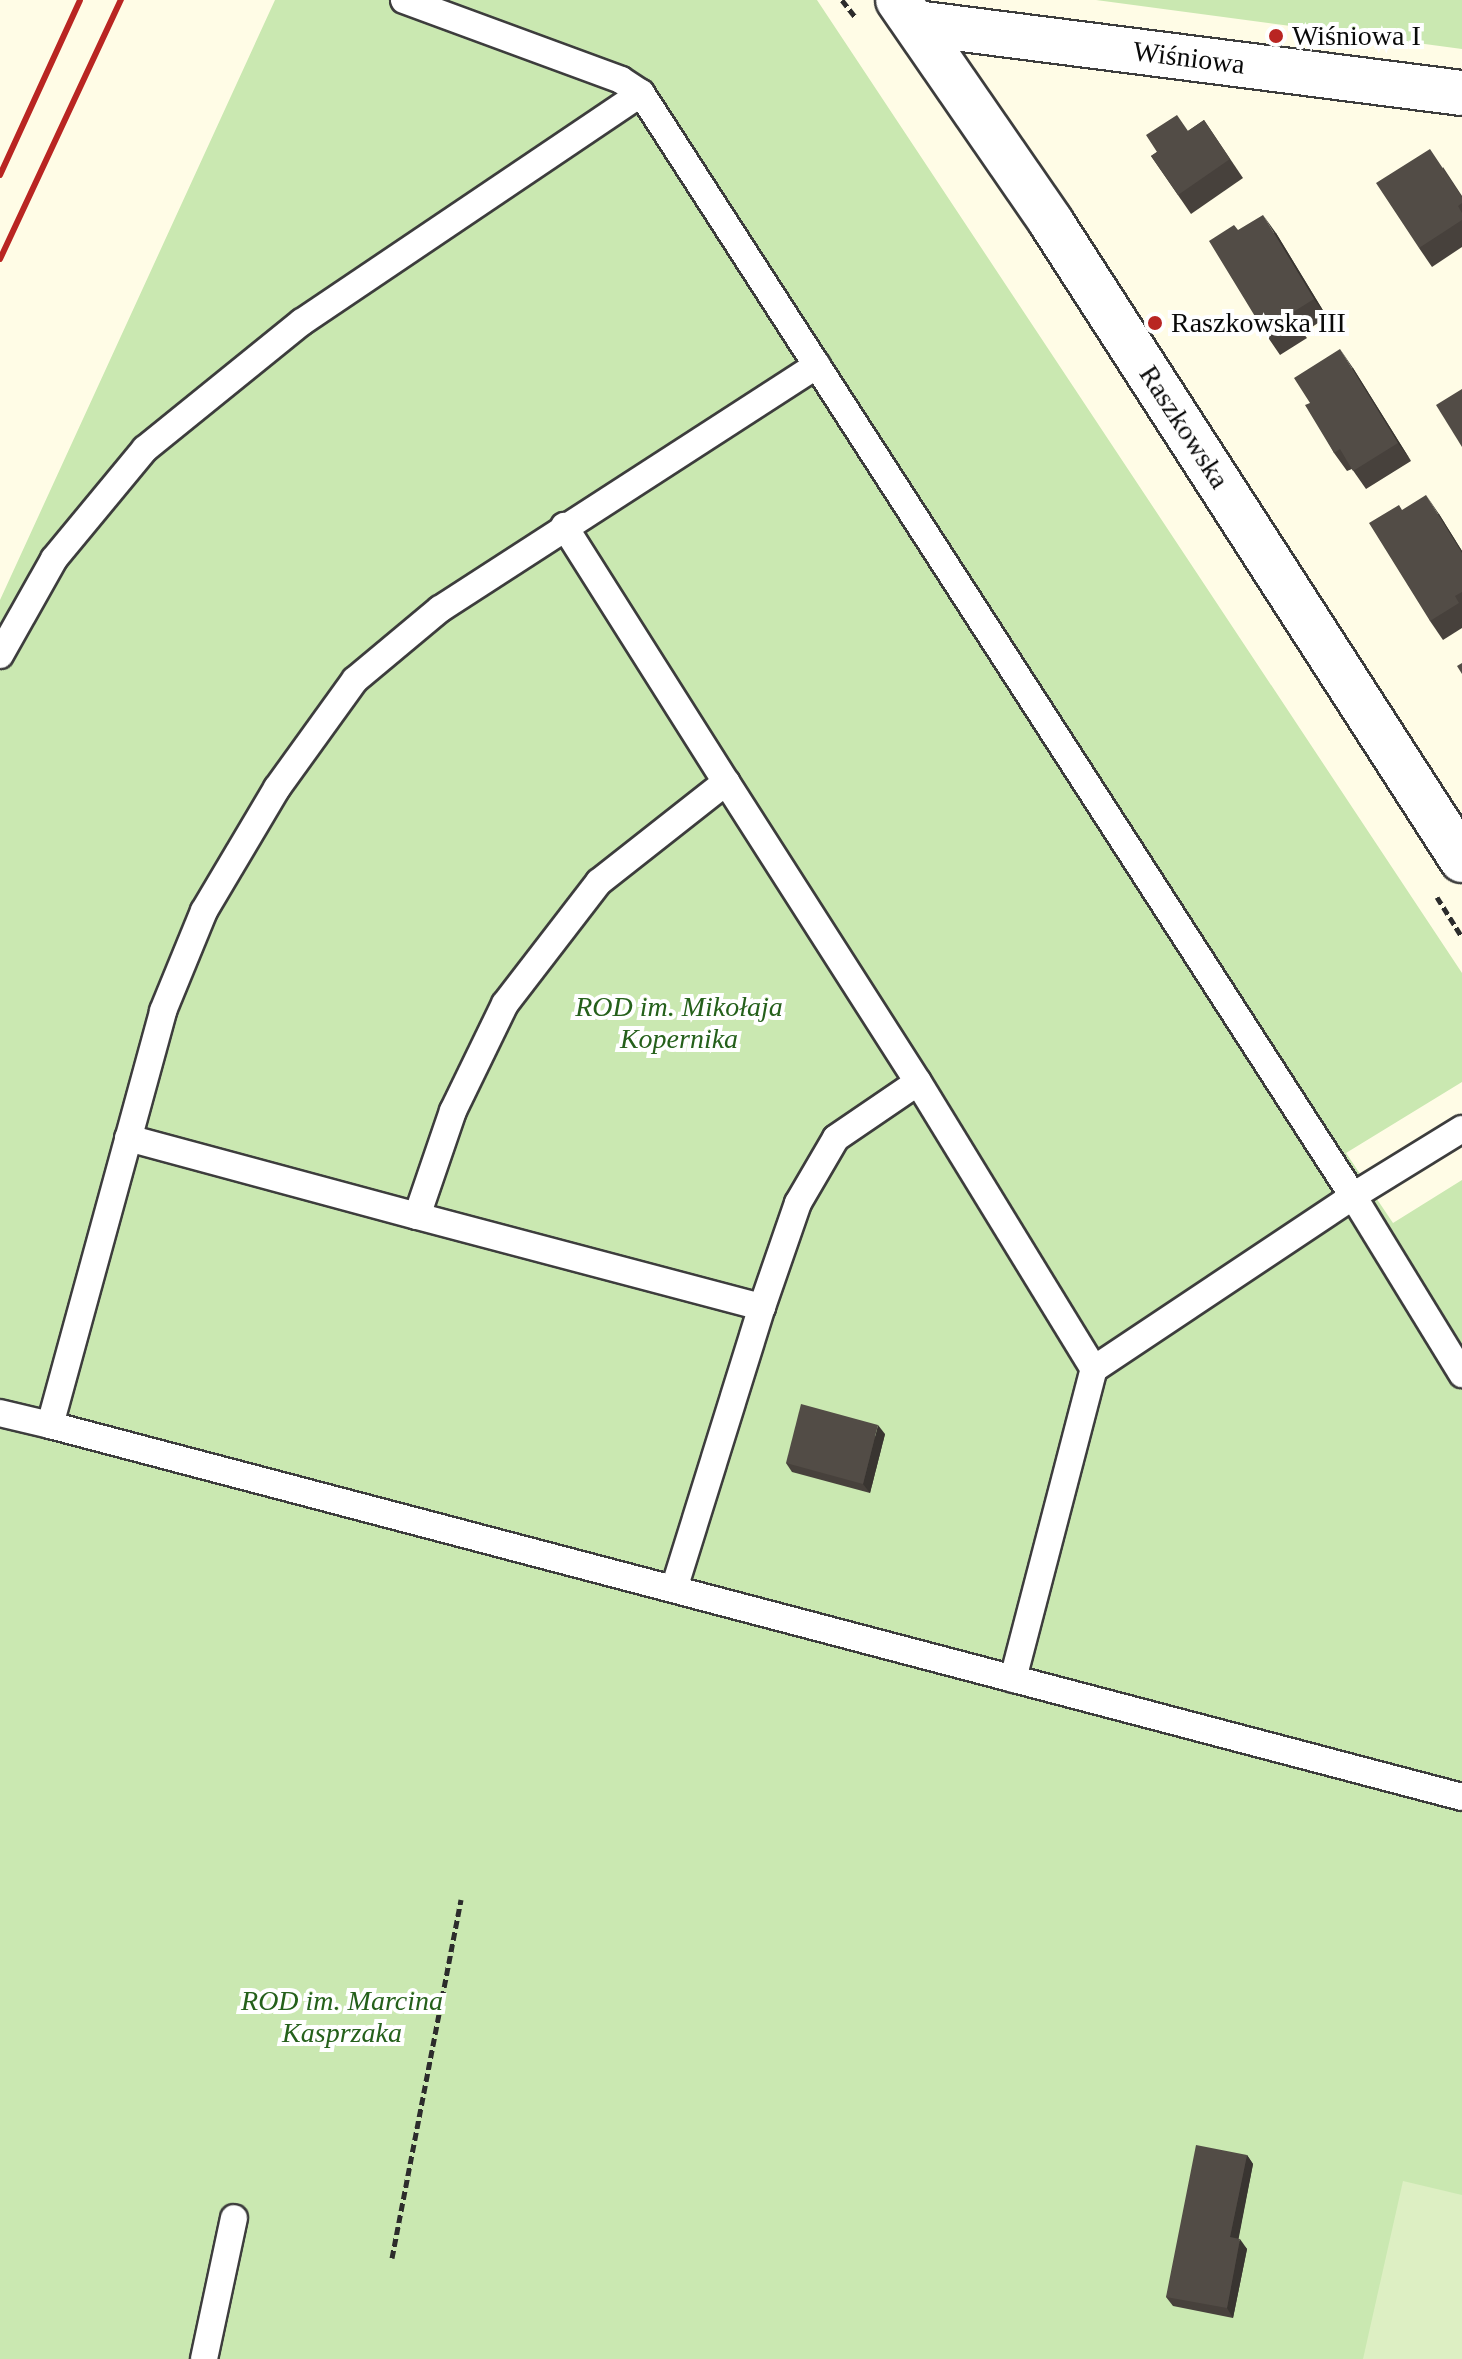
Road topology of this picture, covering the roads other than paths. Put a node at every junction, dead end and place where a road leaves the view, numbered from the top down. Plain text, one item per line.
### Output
1 (404, 0) edge
2 (907, 12) edge
3 (641, 93) junction
4 (1462, 93) edge
5 (817, 365) junction
6 (564, 526) junction
7 (0, 655) edge
8 (726, 782) junction
9 (1462, 860) edge
10 (918, 1082) junction
11 (1462, 1129) edge
12 (128, 1138) junction
13 (1353, 1196) junction
14 (417, 1216) junction
15 (762, 1307) junction
16 (1094, 1369) junction
17 (1462, 1374) edge
18 (0, 1413) edge
19 (50, 1425) junction
20 (674, 1589) junction
21 (1013, 1679) junction
22 (1462, 1797) edge
23 (234, 2218) dead end
24 (204, 2359) edge

1 - 3 lane
2 - 4 street, Wiśniowa
2 - 9 street, Raszkowska
3 - 5 lane
3 - 7 lane
5 - 6 lane
5 - 13 lane
6 - 8 lane
6 - 12 lane
8 - 10 lane
8 - 14 lane
10 - 15 lane
10 - 16 lane
11 - 13 lane
12 - 14 lane
12 - 19 lane
13 - 16 lane
13 - 17 lane
14 - 15 lane
15 - 20 lane
16 - 21 lane
18 - 19 lane
19 - 20 lane
20 - 21 lane
21 - 22 lane
23 - 24 lane

